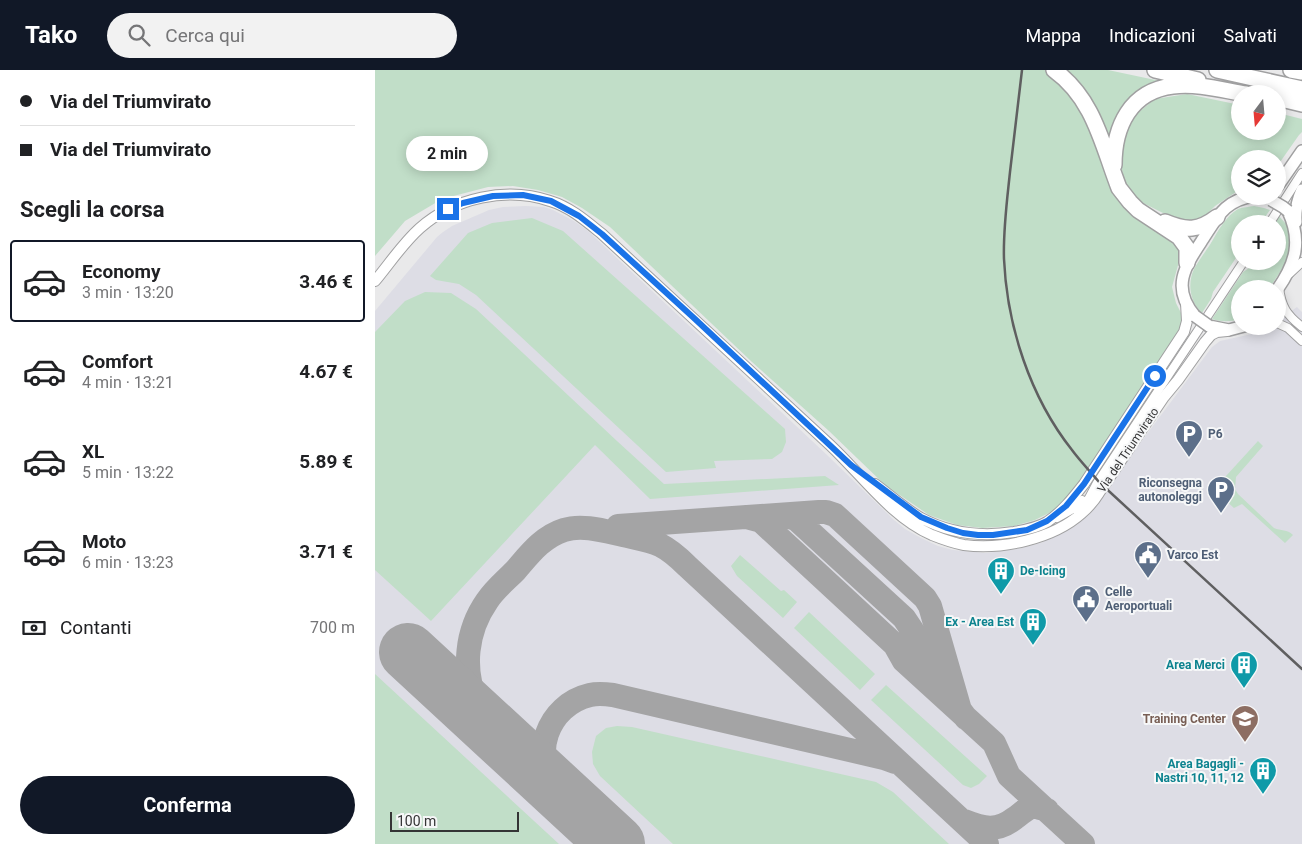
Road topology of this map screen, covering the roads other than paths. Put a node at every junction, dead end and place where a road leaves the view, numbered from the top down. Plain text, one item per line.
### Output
1 (1054, 70) edge
2 (1155, 70) edge
3 (1217, 70) edge
4 (1291, 70) edge
5 (1302, 72) edge
6 (1231, 88) edge
7 (1231, 92) edge
8 (1286, 98) edge
9 (1301, 99) edge
10 (1302, 151) edge
11 (1302, 173) edge
12 (1114, 174) junction
13 (1286, 174) edge
14 (1302, 190) edge
15 (1231, 203) edge
16 (1277, 205) edge
17 (1144, 213) junction
18 (1275, 215) edge
19 (1217, 217) junction
20 (1299, 227) edge
21 (1302, 262) edge
22 (1187, 263) junction
23 (1238, 270) edge
24 (1284, 280) edge
25 (1285, 280) edge
26 (375, 281) edge
27 (1185, 302) junction
28 (1286, 310) edge
29 (1286, 327) edge
30 (1302, 327) edge
31 (1229, 330) joint
32 (1302, 341) edge
33 (851, 465) junction
34 (1097, 483) junction
35 (1040, 525) junction
36 (1064, 525) junction

1 - 12 highway
2 - 6 highway
3 - 9 highway
4 - 5 highway
7 - 12 highway
8 - 9 highway
10 - 13 main road
11 - 18 street
12 - 17 highway
14 - 20 main road, Via del Triumvirato
15 - 19 main road, Via del Triumvirato
16 - 20 main road, Via del Triumvirato, bridge
17 - 19 highway
17 - 22 highway
19 - 22 main road, Via del Triumvirato
20 - 24 main road, Via del Triumvirato
21 - 25 street
22 - 27 main road, Via del Triumvirato
23 - 34 street, Via del Triumvirato
26 - 33 street, Via del Triumvirato
27 - 31 main road, Via del Triumvirato, bridge
27 - 35 street, Via del Triumvirato
28 - 30 street
29 - 32 street
31 - 36 street, Via del Triumvirato
33 - 35 street, Via del Triumvirato
33 - 36 street, Via del Triumvirato
34 - 35 street, Via del Triumvirato
34 - 36 street, Via del Triumvirato

